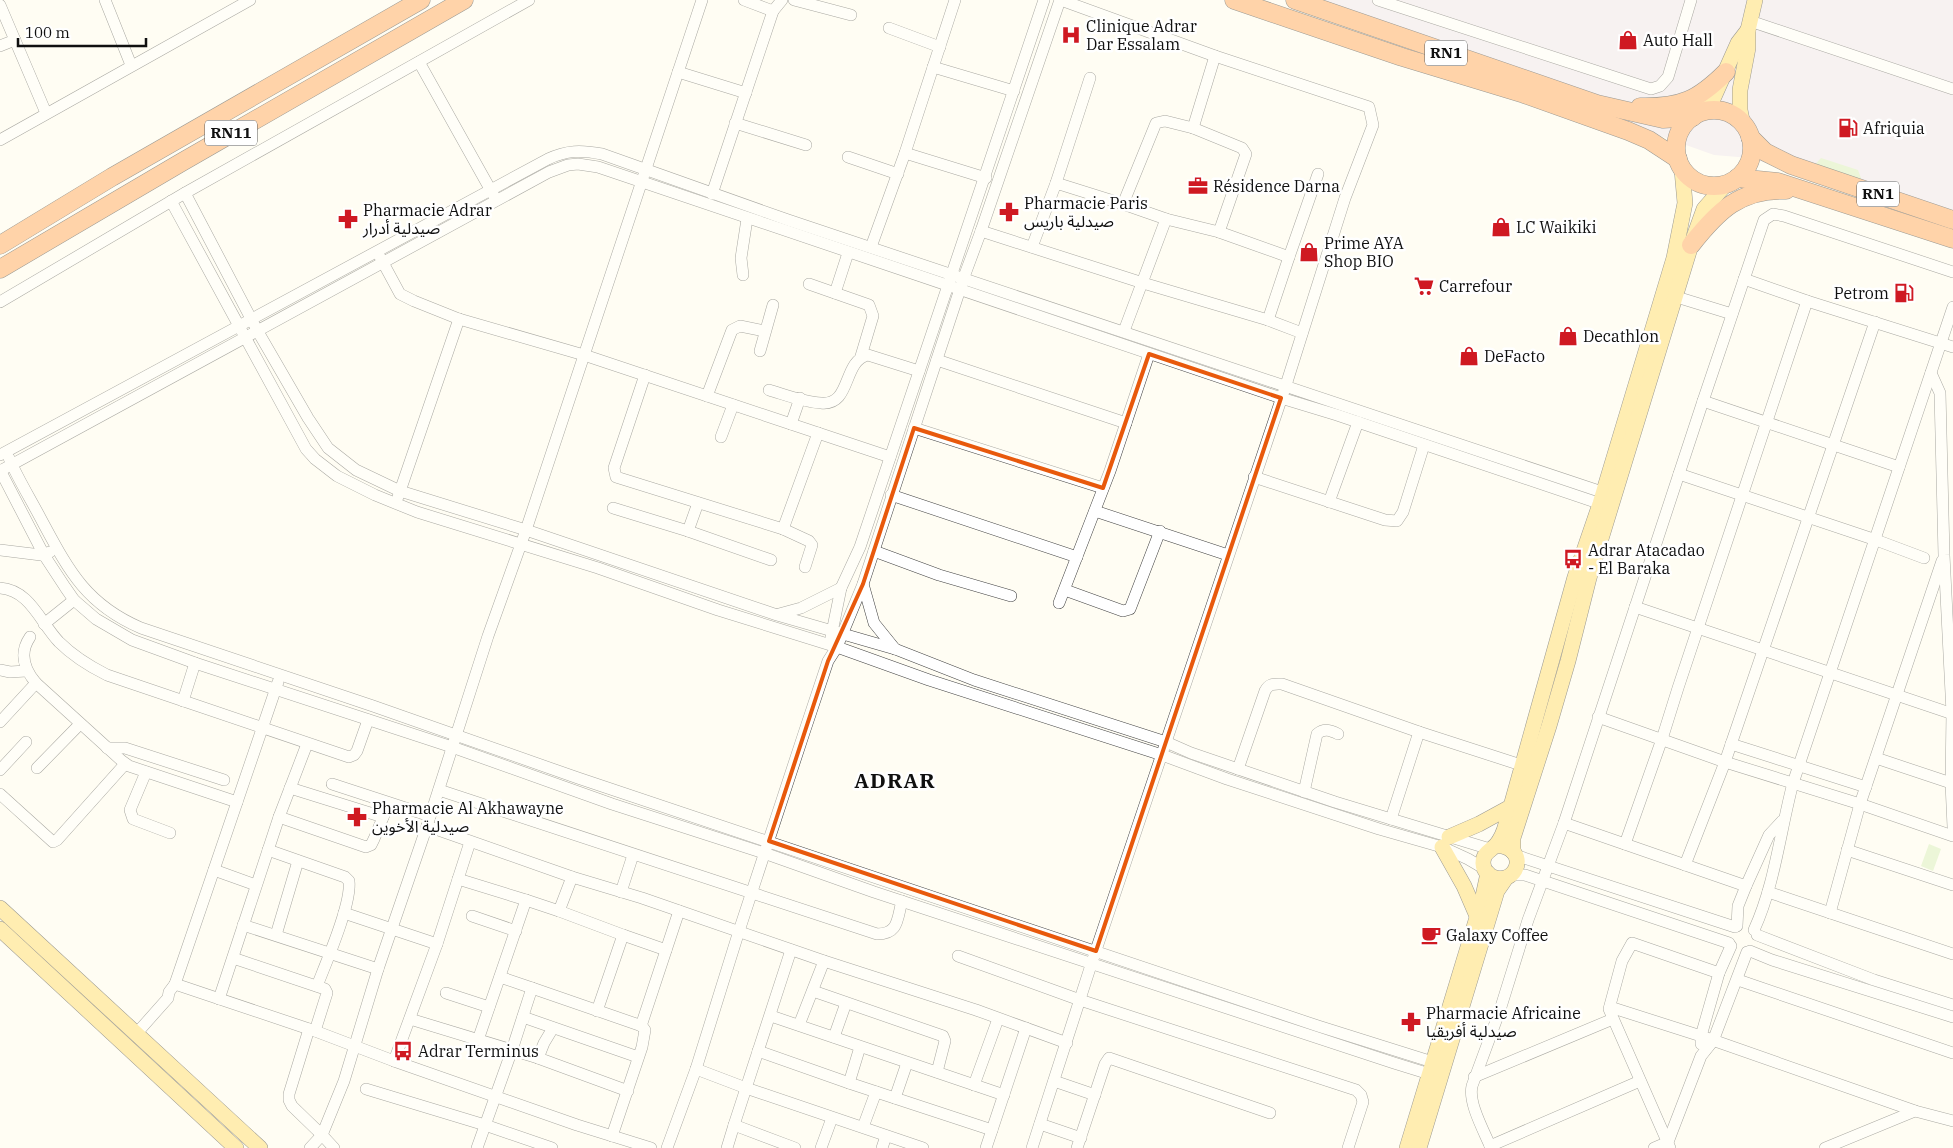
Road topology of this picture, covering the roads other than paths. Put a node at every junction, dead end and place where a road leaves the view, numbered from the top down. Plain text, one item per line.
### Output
1 (105, 0) edge
2 (227, 0) edge
3 (250, 0) edge
4 (421, 0) edge
5 (464, 0) edge
6 (529, 0) edge
7 (702, 0) edge
8 (744, 0) edge
9 (782, 0) edge
10 (794, 0) edge
11 (955, 0) edge
12 (1044, 0) edge
13 (1061, 0) edge
14 (1234, 0) edge
15 (1295, 0) edge
16 (1378, 0) edge
17 (1691, 0) edge
18 (1755, 0) edge
19 (0, 5) edge
20 (232, 11) junction
21 (773, 11) junction
22 (851, 15) dead end
23 (1749, 25) junction
24 (889, 28) dead end
25 (15, 40) junction
26 (0, 46) edge
27 (940, 46) junction
28 (1215, 56) junction
29 (419, 62) junction
30 (132, 65) junction
31 (933, 67) junction
32 (678, 72) junction
33 (1726, 72) junction
34 (1090, 78) dead end
35 (1953, 88) edge
36 (1014, 91) junction
37 (746, 93) junction
38 (1597, 104) junction
39 (46, 113) junction
40 (1697, 115) junction
41 (735, 123) junction
42 (1193, 128) junction
43 (1747, 131) junction
44 (0, 140) edge
45 (806, 145) dead end
46 (905, 153) junction
47 (848, 157) dead end
48 (1680, 165) junction
49 (532, 167) junction
50 (645, 170) junction
51 (898, 174) junction
52 (1318, 174) dead end
53 (538, 178) junction
54 (986, 178) junction
55 (641, 181) junction
56 (1731, 181) junction
57 (1056, 183) junction
58 (491, 190) junction
59 (1809, 192) junction
60 (185, 193) junction
61 (712, 194) junction
62 (497, 200) junction
63 (171, 201) junction
64 (1123, 204) junction
65 (1166, 218) junction
66 (747, 219) junction
67 (1953, 220) edge
68 (981, 231) junction
69 (1219, 232) junction
70 (1953, 239) edge
71 (0, 245) edge
72 (1691, 245) junction
73 (871, 247) junction
74 (1032, 247) junction
75 (377, 251) junction
76 (848, 253) junction
77 (1289, 258) junction
78 (383, 262) junction
79 (0, 269) edge
80 (1953, 272) edge
81 (743, 275) dead end
82 (950, 279) junction
83 (1744, 279) junction
84 (962, 283) junction
85 (1143, 283) junction
86 (809, 284) dead end
87 (835, 293) junction
88 (1670, 295) junction
89 (1807, 301) junction
90 (0, 302) edge
91 (773, 305) dead end
92 (1953, 308) edge
93 (1732, 314) junction
94 (459, 318) junction
95 (251, 319) junction
96 (1268, 320) junction
97 (1875, 322) junction
98 (238, 326) junction
99 (257, 330) junction
100 (765, 331) junction
101 (1124, 332) junction
102 (1302, 333) junction
103 (244, 337) junction
104 (1940, 342) junction
105 (1953, 347) edge
106 (760, 350) dead end
107 (1149, 354) junction
108 (584, 355) junction
109 (861, 356) junction
110 (937, 360) junction
111 (919, 371) junction
112 (1931, 373) junction
113 (645, 375) junction
114 (1286, 385) junction
115 (769, 390) dead end
116 (707, 396) junction
117 (800, 398) junction
118 (1281, 398) junction
119 (1703, 401) junction
120 (733, 405) junction
121 (1358, 422) junction
122 (1766, 423) junction
123 (790, 424) junction
124 (1126, 424) junction
125 (914, 428) junction
126 (818, 433) junction
127 (721, 437) dead end
128 (1424, 445) junction
129 (1832, 446) junction
130 (3, 453) edge
131 (890, 457) junction
132 (12, 464) junction
133 (1899, 467) junction
134 (0, 471) edge
135 (1679, 474) junction
136 (1254, 477) junction
137 (1104, 488) junction
138 (400, 491) junction
139 (1743, 494) junction
140 (891, 495) junction
141 (1608, 500) junction
142 (1329, 502) junction
143 (698, 503) junction
144 (396, 504) junction
145 (613, 508) dead end
146 (1095, 511) junction
147 (1808, 516) junction
148 (783, 529) junction
149 (526, 530) junction
150 (688, 531) junction
151 (1160, 531) junction
152 (1876, 540) junction
153 (522, 544) junction
154 (56, 548) junction
155 (0, 550) edge
156 (874, 551) junction
157 (44, 555) junction
158 (1228, 555) junction
159 (1944, 555) junction
160 (1078, 557) junction
161 (1924, 558) dead end
162 (771, 560) dead end
163 (805, 566) dead end
164 (75, 578) junction
165 (863, 584) junction
166 (65, 587) junction
167 (0, 588) edge
168 (841, 588) junction
169 (1065, 590) junction
170 (1011, 596) dead end
171 (74, 600) junction
172 (1059, 603) dead end
173 (1635, 607) junction
174 (777, 615) junction
175 (44, 624) junction
176 (1698, 629) junction
177 (837, 633) junction
178 (30, 637) dead end
179 (833, 646) junction
180 (895, 649) junction
181 (1763, 650) junction
182 (195, 664) junction
183 (0, 670) edge
184 (26, 671) junction
185 (1831, 672) junction
186 (280, 675) junction
187 (36, 683) junction
188 (276, 689) junction
189 (1898, 696) junction
190 (183, 701) junction
191 (1952, 714) edge
192 (1598, 717) junction
193 (368, 720) junction
194 (0, 722) edge
195 (80, 724) junction
196 (262, 728) junction
197 (1419, 732) junction
198 (1338, 734) dead end
199 (456, 735) junction
200 (1662, 739) junction
201 (26, 742) dead end
202 (1166, 742) junction
203 (307, 744) junction
204 (1731, 744) junction
205 (452, 747) junction
206 (106, 748) junction
207 (1162, 755) junction
208 (1876, 758) junction
209 (1725, 762) junction
210 (125, 764) junction
211 (1521, 765) junction
212 (1799, 765) junction
213 (36, 768) dead end
214 (1238, 769) junction
215 (0, 770) edge
216 (197, 771) junction
217 (146, 772) junction
218 (224, 780) dead end
219 (1793, 783) junction
220 (1951, 783) junction
221 (332, 784) dead end
222 (192, 787) junction
223 (1866, 787) junction
224 (290, 788) junction
225 (439, 790) junction
226 (1304, 792) junction
227 (0, 794) edge
228 (237, 802) junction
229 (389, 803) junction
230 (1860, 804) junction
231 (1512, 806) junction
232 (279, 816) junction
233 (383, 817) junction
234 (1391, 819) junction
235 (1783, 819) junction
236 (429, 821) junction
237 (1564, 823) junction
238 (1953, 827) edge
239 (170, 833) dead end
240 (1953, 836) edge
241 (769, 840) junction
242 (470, 842) junction
243 (1445, 842) junction
244 (1625, 844) junction
245 (1492, 848) junction
246 (268, 850) junction
247 (1847, 850) junction
248 (764, 853) junction
249 (633, 854) junction
250 (1514, 854) junction
251 (298, 861) junction
252 (1685, 865) junction
253 (1547, 867) junction
254 (214, 870) junction
255 (1486, 871) junction
256 (572, 877) junction
257 (1508, 877) junction
258 (458, 879) junction
259 (1541, 882) junction
260 (256, 885) junction
261 (1953, 885) edge
262 (1746, 886) junction
263 (622, 892) junction
264 (1768, 892) junction
265 (751, 893) junction
266 (526, 900) junction
267 (902, 901) junction
268 (0, 908) edge
269 (558, 911) junction
270 (679, 911) junction
271 (344, 913) junction
272 (1830, 913) junction
273 (472, 916) dead end
274 (1477, 916) junction
275 (243, 925) junction
276 (1736, 926) junction
277 (0, 929) edge
278 (393, 930) junction
279 (516, 931) junction
280 (739, 931) junction
281 (1755, 933) junction
282 (622, 935) junction
283 (276, 936) junction
284 (437, 944) junction
285 (1730, 945) junction
286 (666, 950) junction
287 (791, 950) junction
288 (1096, 951) junction
289 (1749, 951) junction
290 (330, 952) junction
291 (1953, 954) edge
292 (958, 956) dead end
293 (233, 958) junction
294 (824, 960) junction
295 (1091, 965) junction
296 (378, 969) junction
297 (1719, 973) junction
298 (500, 977) junction
299 (1738, 980) junction
300 (317, 986) junction
301 (172, 988) junction
302 (532, 988) junction
303 (813, 991) junction
304 (446, 993) dead end
305 (219, 999) junction
306 (1080, 1000) junction
307 (846, 1003) junction
308 (1953, 1005) edge
309 (490, 1007) junction
310 (1610, 1007) junction
311 (597, 1011) junction
312 (770, 1016) junction
313 (523, 1017) junction
314 (1953, 1017) edge
315 (410, 1019) junction
316 (998, 1019) junction
317 (1613, 1019) junction
318 (641, 1026) junction
319 (799, 1026) junction
320 (553, 1028) junction
321 (1026, 1028) junction
322 (312, 1030) junction
323 (133, 1031) junction
324 (1701, 1036) junction
325 (834, 1038) junction
326 (478, 1040) junction
327 (1713, 1041) junction
328 (1066, 1043) junction
329 (354, 1046) junction
330 (860, 1047) junction
331 (512, 1050) junction
332 (758, 1051) junction
333 (1953, 1053) edge
334 (1701, 1056) junction
335 (638, 1057) junction
336 (538, 1058) junction
337 (394, 1061) junction
338 (907, 1063) junction
339 (696, 1069) junction
340 (1436, 1069) junction
341 (937, 1072) junction
342 (1474, 1077) junction
343 (1054, 1081) junction
344 (1640, 1081) junction
345 (849, 1083) junction
346 (974, 1085) junction
347 (746, 1088) junction
348 (366, 1089) dead end
349 (628, 1091) junction
350 (876, 1092) junction
351 (1004, 1095) junction
352 (1095, 1095) junction
353 (497, 1097) junction
354 (894, 1098) junction
355 (1915, 1111) junction
356 (1270, 1112) dead end
357 (832, 1118) junction
358 (1953, 1121) edge
359 (1040, 1124) junction
360 (485, 1125) junction
361 (734, 1125) junction
362 (863, 1127) junction
363 (992, 1130) junction
364 (322, 1135) junction
365 (612, 1136) junction
366 (886, 1136) junction
367 (1079, 1143) edge
368 (1669, 1145) edge
369 (1490, 1147) edge
370 (236, 1148) edge
371 (260, 1148) edge
372 (310, 1148) edge
373 (334, 1148) edge
374 (477, 1148) edge
375 (552, 1148) edge
376 (651, 1148) edge
377 (667, 1148) edge
378 (727, 1148) edge
379 (795, 1148) edge
380 (821, 1148) edge
381 (882, 1148) edge
382 (923, 1148) edge
383 (986, 1148) edge
384 (1032, 1148) edge
385 (1348, 1148) edge
386 (1407, 1148) edge
387 (1419, 1148) edge
388 (1654, 1148) edge
389 (1826, 1148) edge

1 - 30 street
2 - 20 street
3 - 20 street
4 - 71 highway, RN11
5 - 79 highway, RN11
6 - 29 street
7 - 32 street
8 - 21 street
9 - 21 street
10 - 22 street
11 - 27 street
12 - 36 street
13 - 28 street
13 - 68 street
14 - 48 highway, RN1
15 - 38 highway, RN1
16 - 17 street
18 - 23 main road
19 - 25 street
20 - 30 street
21 - 37 street
23 - 33 main road
23 - 35 street
23 - 43 main road
24 - 27 street
25 - 26 street
25 - 39 street
27 - 31 street
28 - 42 street
28 - 102 street
29 - 58 street
29 - 60 street
30 - 39 street
31 - 36 street
31 - 46 street
32 - 37 street
32 - 50 street
33 - 38 highway
33 - 40 main road
34 - 57 street
36 - 54 street
37 - 41 street
38 - 40 highway, RN1
39 - 44 street
40 - 43 highway, RN1
40 - 48 highway
41 - 45 street
41 - 61 street
42 - 64 street
42 - 69 street
43 - 56 highway
43 - 67 highway, RN1
46 - 51 street
46 - 54 street
47 - 51 street
48 - 56 highway, RN1
48 - 88 main road
49 - 50 street
49 - 53 street
49 - 58 street
50 - 55 street
50 - 61 street
51 - 73 street
52 - 77 street
53 - 55 street
53 - 62 street
54 - 82 street
55 - 66 street
55 - 108 street
56 - 59 highway, RN1
56 - 72 main road
57 - 64 street
57 - 74 street
58 - 62 street
58 - 75 street
59 - 70 highway, RN1
59 - 72 highway
60 - 63 street
60 - 95 street
61 - 73 street
62 - 78 street
63 - 90 street
63 - 98 street
64 - 65 street
65 - 69 street
65 - 85 street
66 - 76 street
66 - 81 street
68 - 74 street
68 - 84 street
69 - 77 street
72 - 88 main road
73 - 82 street
74 - 85 street
75 - 78 street
75 - 95 street
76 - 82 street
76 - 87 street
77 - 96 street
78 - 94 street
78 - 99 street
80 - 83 street
82 - 84 street
82 - 111 street
83 - 89 street
83 - 93 street
84 - 101 street
84 - 107 street
84 - 110 street
85 - 96 street
85 - 101 street
86 - 87 street
87 - 109 street
88 - 93 street
88 - 141 main road
89 - 97 street
89 - 122 street
91 - 100 street
92 - 104 street
93 - 119 street
94 - 108 street
94 - 138 street
95 - 98 street
95 - 99 street
96 - 102 street
97 - 104 street
97 - 129 street
98 - 103 street
98 - 130 street
99 - 103 street
99 - 138 street
100 - 106 street
100 - 116 street
101 - 114 street
102 - 114 street
103 - 132 street
103 - 144 street
104 - 105 street
104 - 112 street
107 - 118 street
107 - 124 street
108 - 113 street
108 - 149 street
109 - 111 street
109 - 117 street
110 - 124 street
110 - 125 street
111 - 131 street
112 - 133 street
112 - 159 street
113 - 116 street
113 - 143 street
114 - 118 street
114 - 141 street
115 - 117 street
116 - 120 street
117 - 123 street
118 - 121 street
118 - 136 street
119 - 122 street
119 - 135 street
120 - 123 street
120 - 127 street
121 - 128 street
121 - 142 street
122 - 129 street
122 - 139 street
123 - 126 street
124 - 137 street
125 - 137 street
125 - 140 street
126 - 131 street
126 - 148 street
128 - 141 street
128 - 142 street
129 - 133 street
129 - 147 street
130 - 132 street
131 - 168 street
132 - 134 street
132 - 154 street
133 - 152 street
134 - 157 street
135 - 139 street
135 - 173 street
136 - 142 street
136 - 158 street
137 - 146 street
138 - 144 street
138 - 149 street
139 - 147 street
139 - 176 street
140 - 156 street
140 - 160 street
141 - 211 main road
141 - 250 main road
143 - 148 street
143 - 150 street
144 - 153 street
145 - 150 street
146 - 151 street
146 - 160 street
147 - 152 street
147 - 181 street
148 - 163 street
149 - 153 street
149 - 174 street
150 - 162 street
151 - 158 street
151 - 169 street
152 - 161 street
152 - 185 street
153 - 179 street
153 - 199 street
154 - 157 street
154 - 164 street
155 - 157 street
156 - 165 street
156 - 170 street
157 - 166 street
158 - 202 street
159 - 189 street
159 - 191 street
160 - 169 street
164 - 166 street
164 - 186 street
165 - 177 street
165 - 180 street
166 - 171 street
167 - 175 street
168 - 174 street
168 - 177 street
169 - 172 street
171 - 175 street
171 - 182 street
173 - 176 street
173 - 192 street
174 - 177 street
175 - 190 street
176 - 181 street
176 - 200 street
177 - 179 street
177 - 180 street
178 - 184 street
179 - 207 street
179 - 241 street
180 - 202 street
181 - 185 street
181 - 204 street
182 - 188 street
182 - 190 street
183 - 184 street
184 - 187 street
185 - 189 street
185 - 212 street
186 - 188 street
186 - 199 street
187 - 194 street
187 - 195 street
188 - 193 street
188 - 196 street
189 - 191 street
189 - 208 street
190 - 196 street
191 - 220 street
192 - 200 street
192 - 237 street
193 - 203 street
193 - 205 street
195 - 206 street
195 - 213 street
196 - 203 street
196 - 228 street
197 - 211 street
197 - 214 street
197 - 234 street
198 - 226 street
199 - 205 street
199 - 241 street
200 - 209 street
200 - 244 street
201 - 215 street
202 - 207 street
202 - 214 street
203 - 224 street
204 - 209 street
204 - 212 street
205 - 225 street
205 - 248 street
206 - 210 street
206 - 216 street
207 - 243 street
207 - 288 street
208 - 220 street
208 - 223 street
209 - 219 street
209 - 252 street
210 - 217 street
210 - 227 street
211 - 231 main road
212 - 219 street
212 - 223 street
214 - 226 street
216 - 218 street
216 - 222 street
217 - 222 street
217 - 239 street
219 - 230 street
219 - 235 street
220 - 238 street
221 - 229 street
222 - 228 street
223 - 230 street
224 - 232 street
224 - 233 street
225 - 236 street
225 - 249 street
226 - 234 street
228 - 254 street
229 - 233 street
229 - 236 street
230 - 240 street
230 - 247 street
231 - 243 main road
231 - 245 main road
232 - 233 street
232 - 246 street
234 - 243 street
235 - 262 street
235 - 264 street
236 - 242 street
236 - 278 street
237 - 244 street
237 - 253 street
241 - 248 street
241 - 288 street
242 - 256 street
242 - 258 street
243 - 245 street
243 - 255 street
243 - 274 main road
244 - 252 street
245 - 250 main road
245 - 255 main road
246 - 251 street
246 - 260 street
247 - 261 street
247 - 272 street
248 - 265 street
248 - 267 street
249 - 263 street
249 - 265 street
250 - 253 street
250 - 257 main road
251 - 271 street
251 - 283 street
252 - 262 street
253 - 259 street
253 - 276 street
254 - 260 street
254 - 301 street
255 - 257 main road
255 - 274 main road
256 - 263 street
256 - 269 street
257 - 259 street
257 - 340 main road
258 - 266 street
258 - 284 street
259 - 285 street
259 - 342 street
260 - 275 street
262 - 276 street
263 - 270 street
264 - 272 street
264 - 281 street
265 - 267 street
265 - 280 street
266 - 269 street
266 - 279 street
267 - 295 street
268 - 323 main road
269 - 282 street
270 - 280 street
270 - 286 street
271 - 278 street
271 - 290 street
272 - 291 street
273 - 279 street
274 - 340 main road
275 - 283 street
275 - 293 street
276 - 281 street
276 - 285 street
277 - 370 main road
278 - 284 street
278 - 296 street
279 - 298 street
280 - 287 street
280 - 339 street
281 - 289 street
281 - 308 street
282 - 286 street
282 - 311 street
283 - 290 street
284 - 315 street
285 - 289 street
285 - 297 street
286 - 318 street
287 - 294 street
287 - 312 street
288 - 295 street
288 - 340 street
289 - 299 street
289 - 314 street
290 - 296 street
290 - 300 street
292 - 306 street
293 - 300 street
293 - 305 street
294 - 303 street
294 - 316 street
295 - 306 street
295 - 340 street
296 - 329 street
297 - 310 street
297 - 324 street
298 - 302 street
298 - 309 street
299 - 327 street
299 - 333 street
300 - 322 street
301 - 305 street
301 - 323 street
302 - 311 street
302 - 313 street
303 - 307 street
303 - 319 street
304 - 309 street
305 - 322 street
306 - 328 street
306 - 385 street
307 - 325 street
307 - 341 street
309 - 326 street
310 - 317 street
310 - 324 street
311 - 318 street
312 - 319 street
312 - 332 street
313 - 320 street
313 - 331 street
315 - 326 street
315 - 337 street
316 - 321 street
316 - 346 street
317 - 342 street
317 - 344 street
318 - 335 street
319 - 325 street
320 - 335 street
320 - 336 street
321 - 328 street
321 - 351 street
322 - 329 street
322 - 364 street
323 - 371 main road
324 - 327 street
324 - 334 street
325 - 330 street
326 - 331 street
327 - 334 street
327 - 355 street
328 - 343 street
329 - 337 street
329 - 364 street
330 - 338 street
330 - 345 street
331 - 336 street
331 - 353 street
332 - 345 street
332 - 347 street
334 - 368 street
335 - 349 street
336 - 349 street
337 - 353 street
338 - 341 street
338 - 354 street
339 - 347 street
339 - 377 street
340 - 386 main road
340 - 387 main road
341 - 346 street
342 - 369 street
343 - 352 street
343 - 359 street
344 - 368 street
344 - 369 street
345 - 350 street
346 - 351 street
347 - 357 street
347 - 361 street
348 - 360 street
349 - 365 street
350 - 354 street
350 - 362 street
351 - 363 street
352 - 356 street
352 - 367 street
353 - 360 street
353 - 365 street
354 - 363 street
355 - 358 street
355 - 389 street
357 - 362 street
357 - 380 street
359 - 367 street
359 - 384 street
360 - 374 street
360 - 375 street
361 - 378 street
361 - 379 street
362 - 366 street
363 - 383 street
364 - 372 street
364 - 373 street
365 - 376 street
366 - 381 street
366 - 382 street
368 - 388 street

